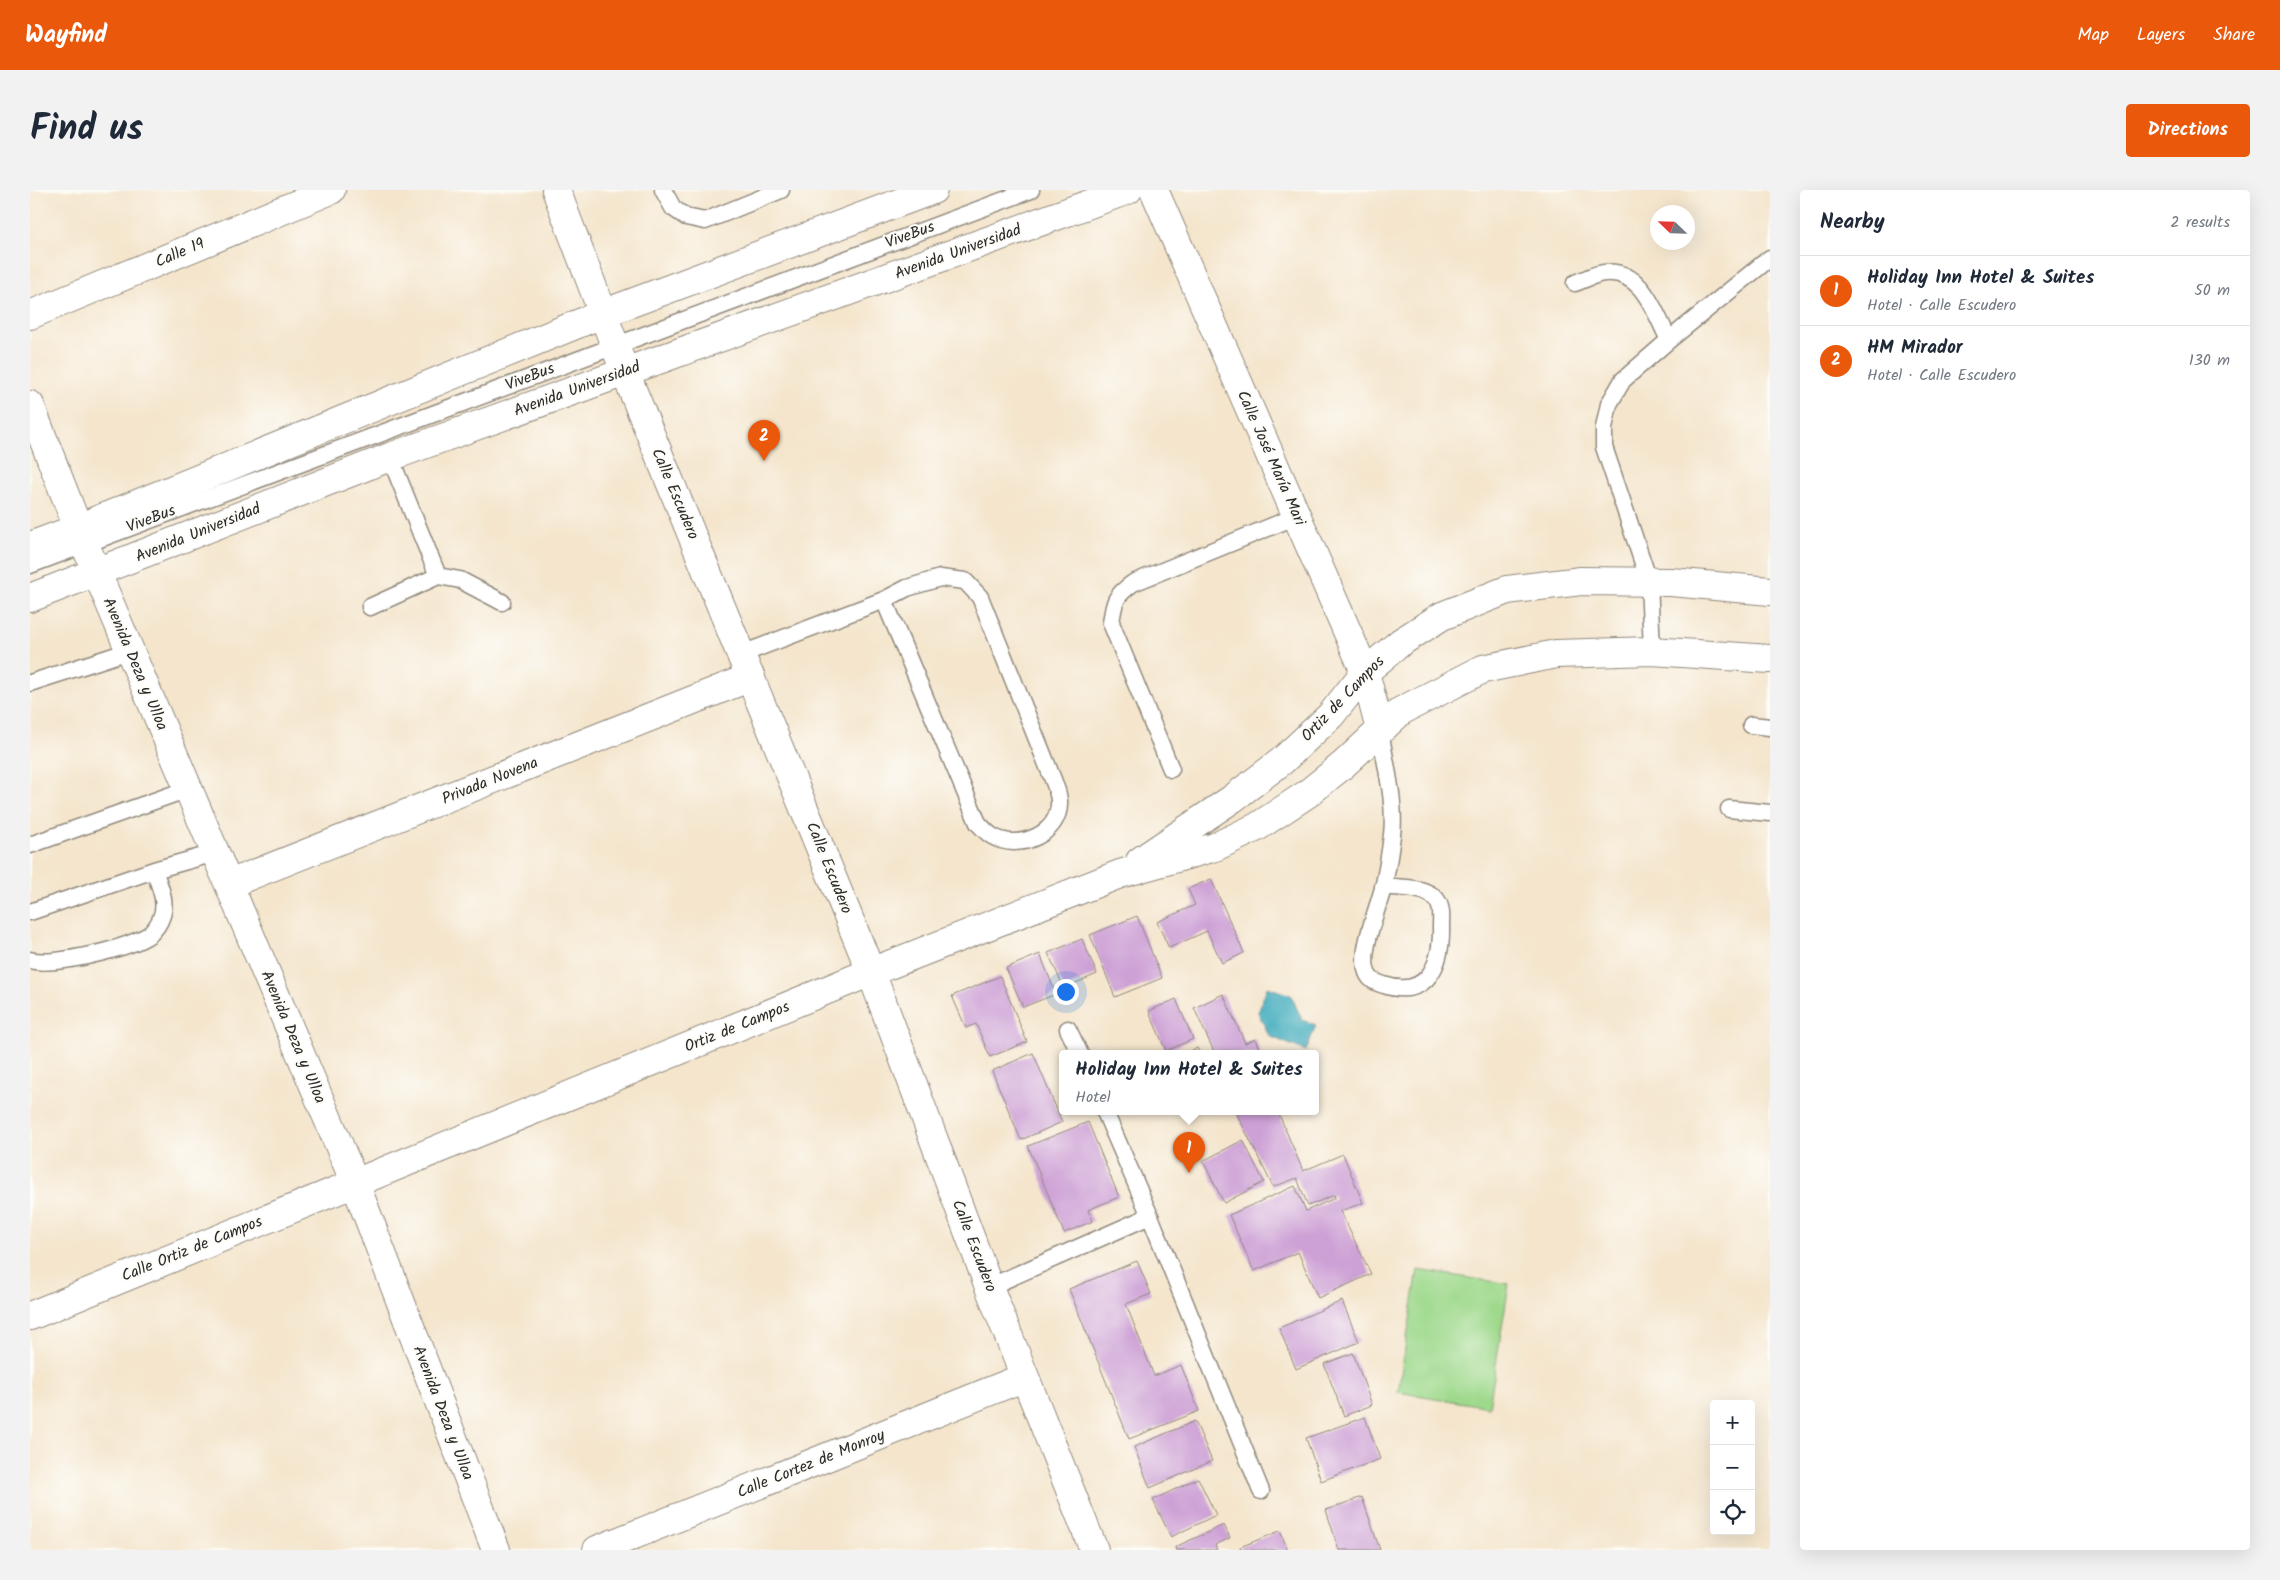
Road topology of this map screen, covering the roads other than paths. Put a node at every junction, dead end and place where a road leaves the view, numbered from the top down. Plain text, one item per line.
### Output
1 (331, 190) edge
2 (556, 190) edge
3 (663, 190) edge
4 (781, 190) edge
5 (933, 190) edge
6 (1031, 190) edge
7 (1128, 190) edge
8 (1154, 190) edge
9 (1770, 258) edge
10 (1574, 283) dead end
11 (602, 314) junction
12 (30, 315) edge
13 (1669, 340) junction
14 (614, 346) junction
15 (625, 372) junction
16 (30, 405) edge
17 (390, 457) junction
18 (1297, 516) junction
19 (81, 536) junction
20 (30, 546) edge
21 (30, 565) edge
22 (98, 572) junction
23 (438, 576) junction
24 (1649, 581) junction
25 (1770, 591) edge
26 (30, 598) edge
27 (884, 600) junction
28 (502, 602) dead end
29 (370, 607) dead end
30 (129, 651) junction
31 (1652, 651) junction
32 (1770, 659) edge
33 (747, 665) junction
34 (1365, 672) junction
35 (30, 683) edge
36 (1752, 725) dead end
37 (1770, 727) edge
38 (1380, 730) junction
39 (1171, 769) dead end
40 (188, 789) junction
41 (1729, 809) dead end
42 (1770, 813) edge
43 (30, 845) edge
44 (215, 853) junction
45 (154, 870) junction
46 (1120, 874) junction
47 (229, 884) junction
48 (1384, 886) junction
49 (30, 912) edge
50 (30, 960) edge
51 (871, 972) junction
52 (1068, 1028) dead end
53 (1078, 1050) edge
54 (1106, 1115) edge
55 (355, 1183) junction
56 (1150, 1216) junction
57 (989, 1288) junction
58 (30, 1316) edge
59 (1025, 1377) junction
60 (1261, 1491) dead end
61 (496, 1550) edge
62 (597, 1550) edge
63 (1094, 1550) edge

1 - 12 street, Calle 19
2 - 11 street, Calle Escudero
3 - 4 lane
5 - 11 street
6 - 14 lane, ViveBus
7 - 15 street, Avenida Universidad
8 - 18 street, Calle José María Mari
9 - 13 lane
10 - 13 lane
11 - 14 street, Calle Escudero
11 - 19 street
13 - 24 lane
14 - 15 street, Calle Escudero
14 - 19 lane, ViveBus
15 - 17 street, Avenida Universidad
15 - 33 street, Calle Escudero
16 - 19 street, Avenida Deza y Ulloa
17 - 22 street, Avenida Universidad
17 - 23 lane
18 - 34 street, Calle José María Mari
18 - 39 lane
19 - 20 street
19 - 21 lane, ViveBus
19 - 22 street, Avenida Deza y Ulloa
22 - 26 street, Avenida Universidad
22 - 30 street, Avenida Deza y Ulloa
23 - 28 lane
23 - 29 lane
24 - 25 street, Ortiz de Campos
24 - 31 lane
24 - 34 street, Ortiz de Campos
27 - 27 lane
27 - 33 lane
30 - 35 lane
30 - 40 street, Avenida Deza y Ulloa
31 - 32 street, Ortiz de Campos
31 - 38 street, Ortiz de Campos
33 - 47 street, Privada Novena
33 - 51 street, Calle Escudero
34 - 38 street, Calle José María Mari
34 - 46 street, Ortiz de Campos
36 - 37 lane
38 - 46 street, Ortiz de Campos
38 - 48 lane
40 - 43 lane
40 - 44 street, Avenida Deza y Ulloa
41 - 42 lane
44 - 45 lane
44 - 47 street, Avenida Deza y Ulloa
45 - 49 lane
45 - 50 lane
46 - 51 street, Ortiz de Campos
47 - 55 street, Avenida Deza y Ulloa
48 - 48 lane
51 - 55 street, Ortiz de Campos
51 - 57 street, Calle Escudero
52 - 53 lane
54 - 56 lane
55 - 58 street, Calle Ortiz de Campos
55 - 61 street, Avenida Deza y Ulloa
56 - 57 lane
56 - 60 lane
57 - 59 street, Calle Escudero
59 - 62 street, Calle Cortez de Monroy
59 - 63 street, Calle Escudero

